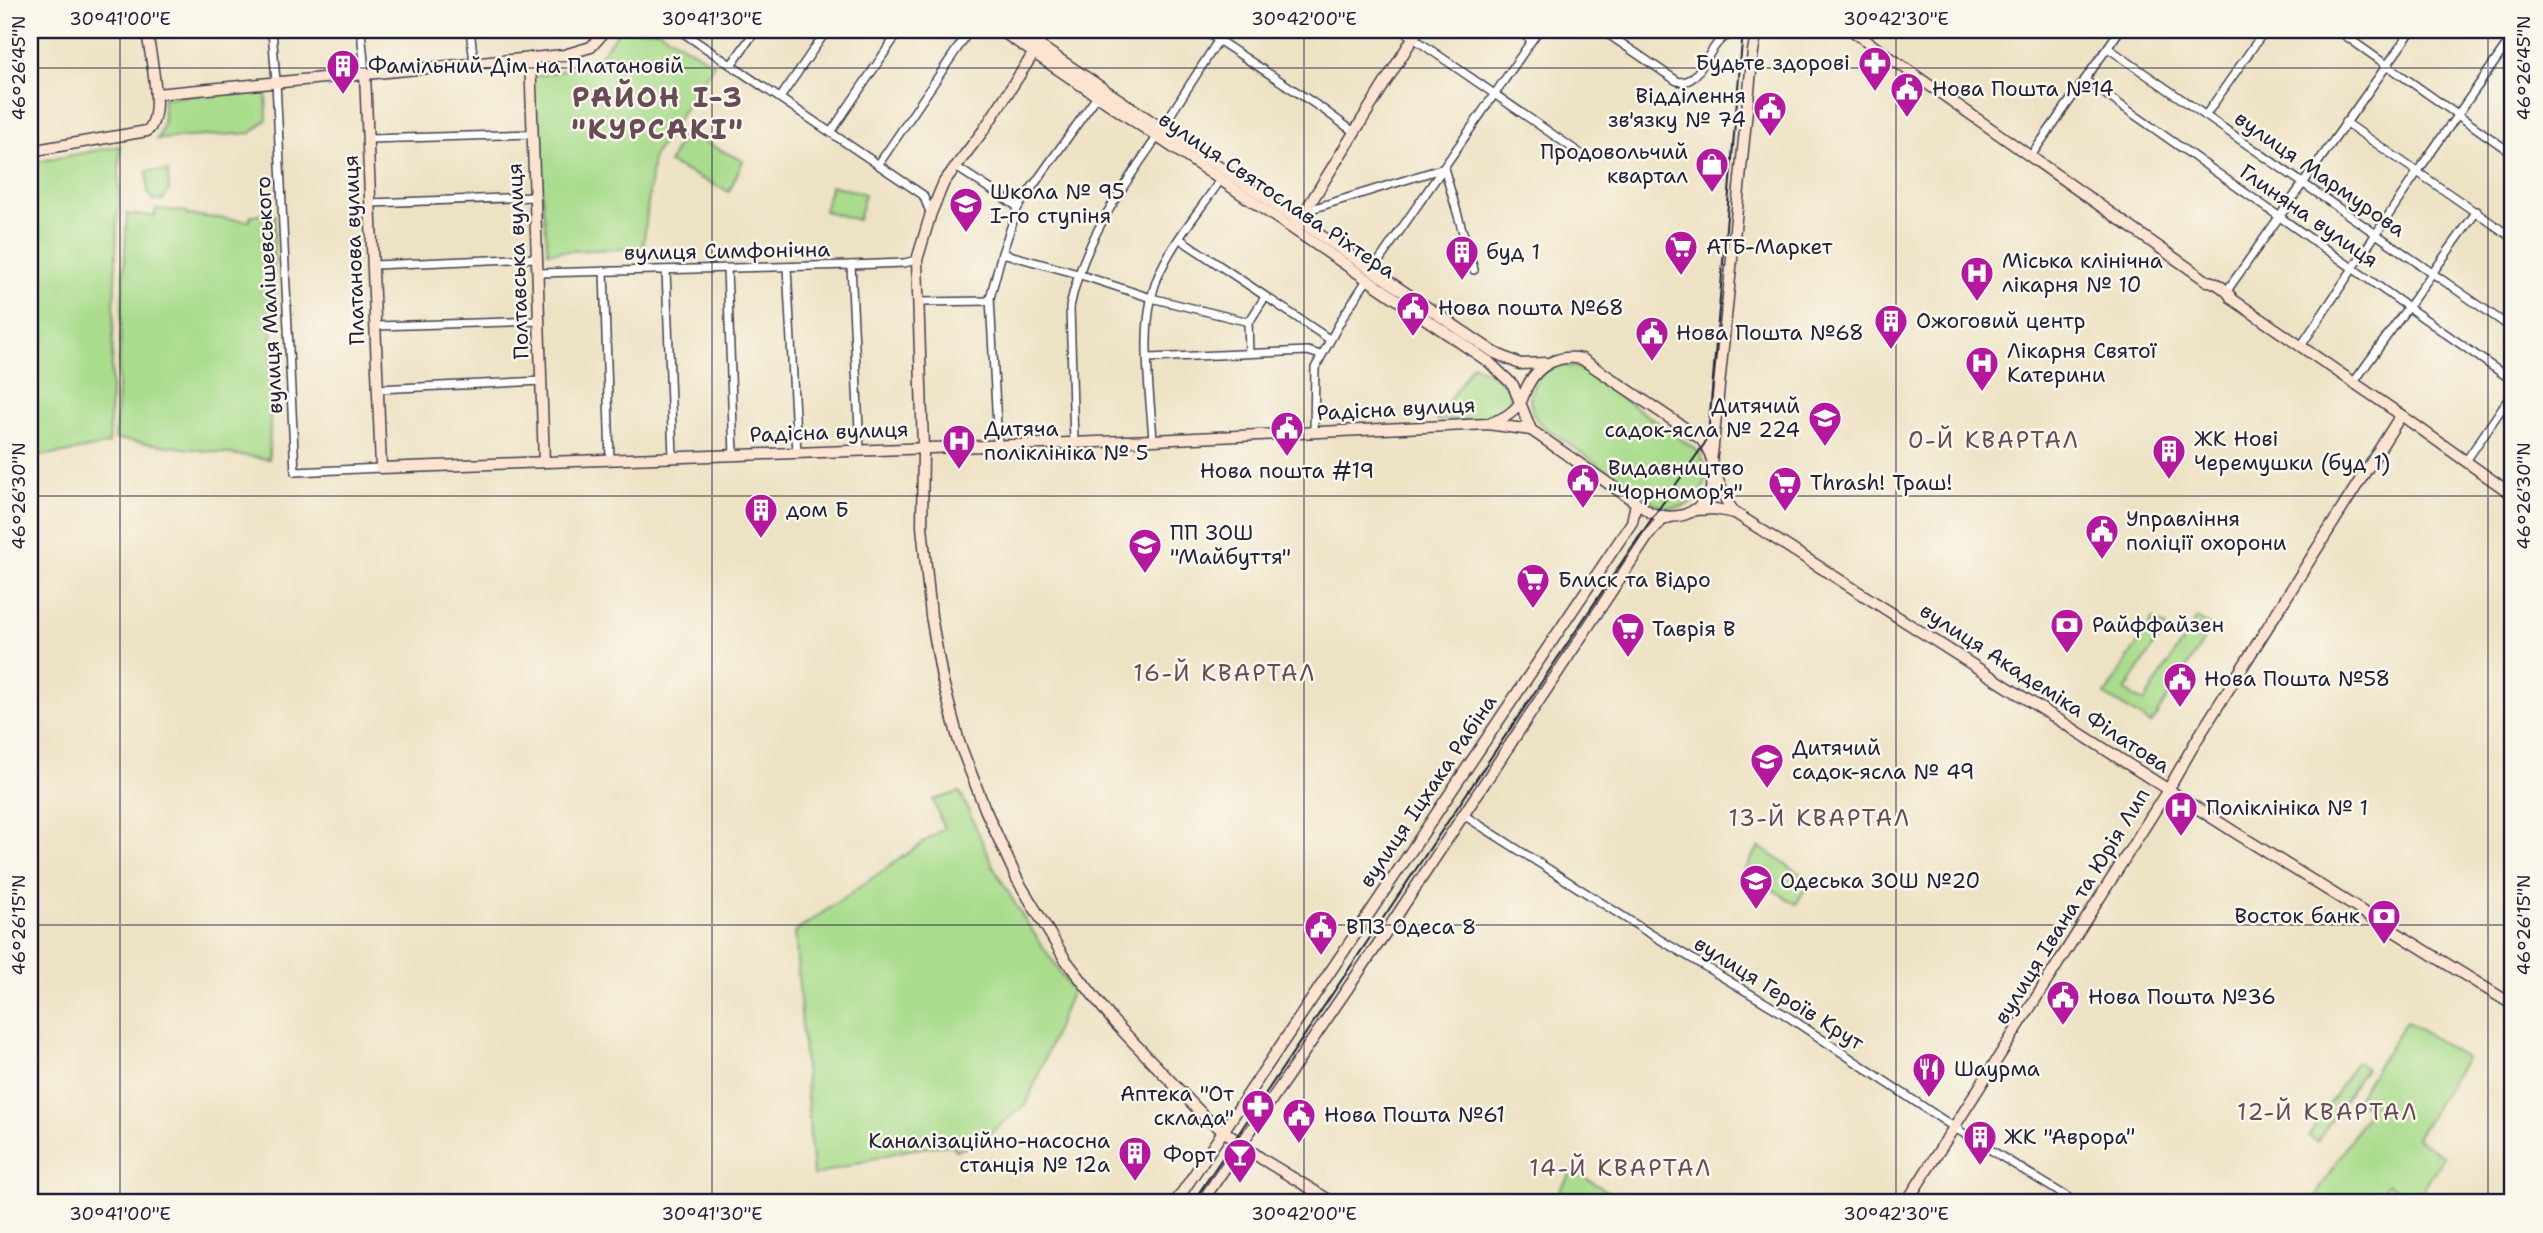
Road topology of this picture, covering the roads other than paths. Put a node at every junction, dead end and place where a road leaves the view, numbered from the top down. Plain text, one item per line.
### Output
1 (147, 30) edge
2 (272, 30) edge
3 (361, 30) edge
4 (470, 30) edge
5 (606, 30) edge
6 (756, 30) edge
7 (827, 30) edge
8 (900, 30) edge
9 (970, 30) edge
10 (1000, 30) edge
11 (1016, 30) edge
12 (1048, 30) edge
13 (1203, 30) edge
14 (1225, 30) edge
15 (1402, 30) edge
16 (1516, 30) edge
17 (1539, 30) edge
18 (1602, 30) edge
19 (1851, 30) edge
20 (2120, 30) edge
21 (2265, 30) edge
22 (2337, 30) edge
23 (2412, 30) edge
24 (683, 31) edge
25 (1757, 32) edge
26 (1416, 34) edge
27 (2513, 36) edge
28 (1532, 40) junction
29 (1219, 41) junction
30 (2108, 48) junction
31 (1037, 49) junction
32 (530, 58) junction
33 (474, 62) junction
34 (2386, 64) junction
35 (731, 65) junction
36 (365, 73) junction
37 (2085, 80) junction
38 (276, 82) junction
39 (1496, 93) junction
40 (156, 94) junction
41 (1098, 95) junction
42 (780, 98) junction
43 (2458, 115) junction
44 (2205, 116) junction
45 (2345, 122) junction
46 (831, 132) junction
47 (1160, 132) junction
48 (1354, 132) junction
49 (532, 134) junction
50 (369, 139) junction
51 (30, 151) edge
52 (1581, 154) dead end
53 (2513, 154) edge
54 (2030, 157) junction
55 (878, 165) junction
56 (956, 167) junction
57 (1444, 168) junction
58 (2418, 171) junction
59 (1221, 179) junction
60 (2304, 184) junction
61 (535, 197) junction
62 (371, 203) junction
63 (1018, 207) junction
64 (2477, 211) junction
65 (931, 213) junction
66 (2280, 217) junction
67 (1299, 220) junction
68 (2376, 234) junction
69 (2513, 238) edge
70 (1180, 239) junction
71 (1002, 253) junction
72 (537, 258) junction
73 (917, 260) junction
74 (374, 265) junction
75 (851, 265) junction
76 (788, 267) junction
77 (2352, 268) junction
78 (727, 269) junction
79 (666, 270) junction
80 (1474, 270) dead end
81 (604, 271) junction
82 (538, 273) junction
83 (1078, 274) junction
84 (2433, 274) junction
85 (1370, 276) junction
86 (2229, 296) junction
87 (1265, 297) junction
88 (1151, 298) junction
89 (990, 301) junction
90 (919, 302) junction
91 (2409, 307) junction
92 (540, 321) junction
93 (1248, 321) junction
94 (376, 326) junction
95 (2513, 329) edge
96 (1329, 340) junction
97 (2301, 346) junction
98 (1249, 353) junction
99 (1320, 355) junction
100 (1149, 358) junction
101 (1546, 363) junction
102 (542, 381) junction
103 (2513, 381) edge
104 (2354, 382) junction
105 (378, 388) junction
106 (2513, 394) edge
107 (1521, 401) junction
108 (2401, 415) junction
109 (1488, 424) junction
110 (1531, 430) junction
111 (1314, 433) junction
112 (1153, 440) junction
113 (1074, 443) junction
114 (998, 445) junction
115 (923, 448) junction
116 (860, 450) junction
117 (797, 453) junction
118 (734, 455) junction
119 (1712, 455) junction
120 (673, 457) junction
121 (610, 460) junction
122 (2466, 461) junction
123 (544, 462) junction
124 (381, 468) junction
125 (1715, 468) junction
126 (2513, 495) edge
127 (1636, 503) junction
128 (1694, 510) junction
129 (1735, 513) junction
130 (1670, 517) junction
131 (2168, 790) junction
132 (1462, 814) junction
133 (2513, 1005) edge
134 (1955, 1128) junction
135 (1223, 1131) junction
136 (1241, 1144) junction
137 (1175, 1203) edge
138 (1201, 1203) edge
139 (1334, 1203) edge
140 (1906, 1203) edge
141 (2077, 1203) edge

1 - 40 street
2 - 38 street, вулиця Малішевського
3 - 36 street, Платанова вулиця
4 - 33 street
5 - 32 street
6 - 35 street
7 - 42 street
8 - 46 street
9 - 55 street
10 - 31 street, вулиця Святослава Ріхтера
11 - 31 street, вулиця Святослава Ріхтера
12 - 31 street
13 - 29 street
14 - 29 street
15 - 26 street
16 - 28 street
17 - 28 street
18 - 25 street
19 - 54 street
20 - 30 street
21 - 44 street
22 - 34 street
23 - 34 street
24 - 35 street
25 - 119 street
26 - 39 street
26 - 48 street
27 - 43 street
28 - 39 street
29 - 47 street
29 - 48 street
30 - 37 street
30 - 44 street, вулиця Мармурова
31 - 41 street, вулиця Святослава Ріхтера
31 - 47 street, вулиця Святослава Ріхтера
31 - 56 street
32 - 33 street
32 - 49 street, Полтавська вулиця
33 - 36 street
34 - 43 street
34 - 45 street
35 - 42 street
36 - 38 street
36 - 50 street, Платанова вулиця
37 - 54 street
37 - 66 street, Глиняна вулиця
38 - 40 street
38 - 124 street, вулиця Малішевського
39 - 52 street
39 - 57 street
40 - 51 street
41 - 47 street, вулиця Святослава Ріхтера
41 - 63 street
42 - 46 street
43 - 53 street
43 - 58 street
44 - 60 street, вулиця Мармурова
45 - 58 street
45 - 60 street
46 - 55 street
47 - 59 street, вулиця Святослава Ріхтера
47 - 67 street, вулиця Святослава Ріхтера
47 - 83 street
48 - 67 street
49 - 50 street
49 - 61 street, Полтавська вулиця
50 - 62 street, Платанова вулиця
54 - 86 street
55 - 65 street
56 - 63 street
56 - 65 street
57 - 67 street
57 - 80 street
57 - 85 street
58 - 64 street
58 - 68 street
59 - 67 street, вулиця Святослава Ріхтера
59 - 70 street
60 - 66 street
60 - 68 street, вулиця Мармурова
61 - 62 street
61 - 72 street, Полтавська вулиця
62 - 74 street, Платанова вулиця
63 - 71 street
64 - 69 street
64 - 84 street
65 - 73 street
66 - 77 street, Глиняна вулиця
66 - 86 street
67 - 85 street, вулиця Святослава Ріхтера
68 - 77 street
68 - 84 street, вулиця Мармурова
70 - 87 street
70 - 88 street
71 - 83 street
71 - 89 street
72 - 74 street
72 - 82 street, Полтавська вулиця
73 - 75 street, вулиця Симфонічна
73 - 90 street
74 - 94 street, Платанова вулиця
75 - 76 street, вулиця Симфонічна
75 - 116 street
76 - 78 street, вулиця Симфонічна
76 - 117 street
77 - 91 street, Глиняна вулиця
77 - 97 street
78 - 79 street, вулиця Симфонічна
78 - 118 street
79 - 81 street, вулиця Симфонічна
79 - 120 street
81 - 82 street, вулиця Симфонічна
81 - 121 street
82 - 92 street, Полтавська вулиця
83 - 88 street
83 - 113 street
84 - 91 street
84 - 95 street, вулиця Мармурова
85 - 96 street
85 - 101 street, вулиця Святослава Ріхтера
85 - 107 street, вулиця Святослава Ріхтера
86 - 97 street
87 - 93 street
87 - 96 street
88 - 93 street
88 - 100 street
89 - 90 street
89 - 114 street
90 - 115 street
91 - 103 street, Глиняна вулиця
91 - 104 street
92 - 94 street
92 - 102 street, Полтавська вулиця
93 - 98 street
94 - 105 street, Платанова вулиця
96 - 99 street
97 - 104 street
98 - 99 street
98 - 100 street
99 - 111 street
100 - 112 street
101 - 107 street
101 - 119 street, вулиця Святослава Ріхтера
102 - 105 street
102 - 123 street, Полтавська вулиця
104 - 108 street
105 - 124 street, Платанова вулиця
106 - 122 street
107 - 109 street, Радісна вулиця
107 - 110 street, вулиця Святослава Ріхтера
108 - 122 street
108 - 131 street, вулиця Івана та Юрія Лип
109 - 110 street, Радісна вулиця
109 - 111 street, Радісна вулиця
110 - 127 street
111 - 112 street, Радісна вулиця
112 - 113 street, Радісна вулиця
113 - 114 street, Радісна вулиця
114 - 115 street, Радісна вулиця
115 - 116 street, Радісна вулиця
115 - 135 street
116 - 117 street, Радісна вулиця
117 - 118 street, Радісна вулиця
118 - 120 street, Радісна вулиця
119 - 125 street, вулиця Академіка Філатова
120 - 121 street, Радісна вулиця
121 - 123 street, Радісна вулиця
122 - 126 street
123 - 124 street, Радісна вулиця
125 - 128 street
125 - 129 street, вулиця Академіка Філатова
127 - 130 street
127 - 135 street, вулиця Іцхака Рабіна
128 - 129 street, вулиця Академіка Філатова
128 - 130 street, вулиця Академіка Філатова
129 - 131 street, вулиця Академіка Філатова
130 - 132 street, вулиця Іцхака Рабіна
131 - 133 street, вулиця Академіка Філатова
131 - 134 street, вулиця Івана та Юрія Лип
132 - 134 street, вулиця Героїв Крут
132 - 136 street, вулиця Іцхака Рабіна
134 - 140 street, вулиця Івана та Юрія Лип
134 - 141 street, вулиця Героїв Крут
135 - 136 street
135 - 137 street, вулиця Іцхака Рабіна
136 - 138 street, вулиця Іцхака Рабіна
136 - 139 street

